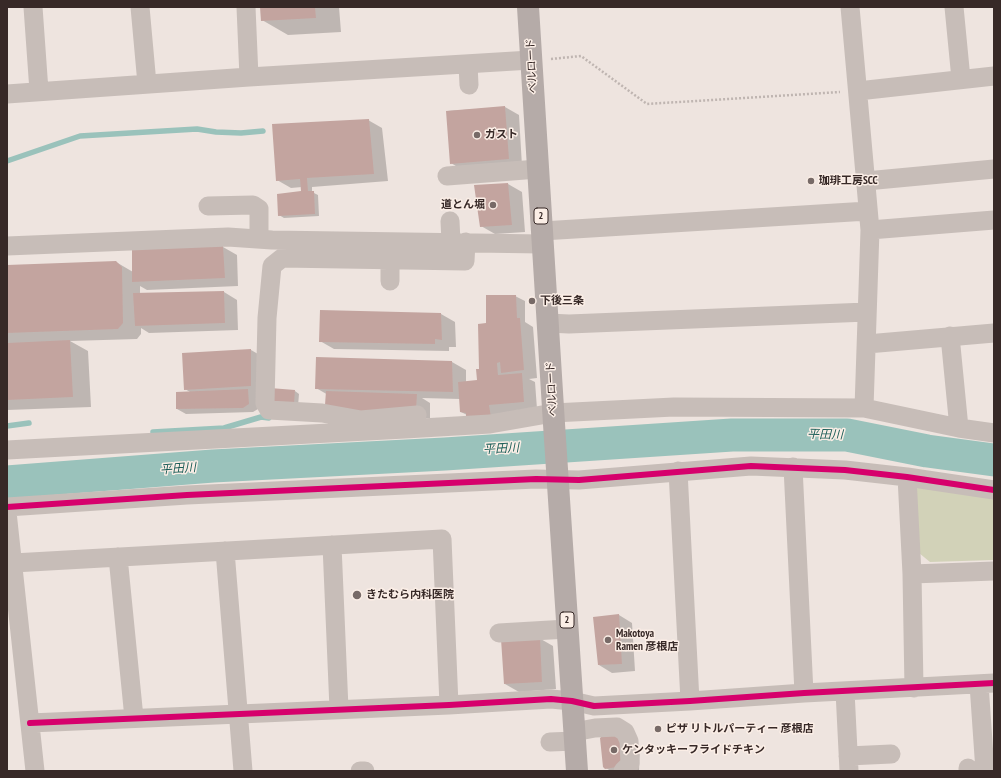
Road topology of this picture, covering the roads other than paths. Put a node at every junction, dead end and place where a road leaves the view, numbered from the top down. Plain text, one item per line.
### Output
1 (34, 7) edge
2 (140, 7) edge
3 (246, 7) edge
4 (528, 7) edge
5 (850, 7) edge
6 (954, 7) edge
7 (541, 59) junction
8 (468, 64) junction
9 (994, 76) edge
10 (249, 77) junction
11 (961, 79) junction
12 (147, 84) junction
13 (469, 85) dead end
14 (39, 91) junction
15 (858, 91) junction
16 (7, 94) edge
17 (538, 169) junction
18 (994, 169) edge
19 (447, 176) dead end
20 (866, 181) junction
21 (208, 206) dead end
22 (868, 211) junction
23 (994, 220) edge
24 (450, 221) dead end
25 (870, 230) junction
26 (542, 238) junction
27 (260, 239) junction
28 (458, 242) junction
29 (7, 246) edge
30 (390, 260) junction
31 (390, 281) dead end
32 (867, 312) junction
33 (548, 323) junction
34 (994, 333) edge
35 (950, 336) junction
36 (867, 344) junction
37 (864, 408) junction
38 (418, 415) dead end
39 (553, 418) junction
40 (959, 428) junction
41 (994, 433) edge
42 (7, 450) edge
43 (793, 467) junction
44 (678, 471) junction
45 (557, 474) junction
46 (907, 477) junction
47 (994, 490) edge
48 (7, 507) edge
49 (7, 512) edge
50 (332, 545) junction
51 (225, 551) junction
52 (118, 557) junction
53 (13, 562) junction
54 (994, 571) edge
55 (912, 574) junction
56 (567, 629) junction
57 (499, 633) dead end
58 (986, 684) edge
59 (914, 688) junction
60 (845, 691) junction
61 (804, 693) junction
62 (572, 701) junction
63 (690, 701) junction
64 (449, 705) junction
65 (339, 709) junction
66 (238, 714) junction
67 (134, 718) junction
68 (30, 723) junction
69 (574, 736) junction
70 (550, 742) dead end
71 (891, 754) dead end
72 (849, 763) edge
73 (973, 770) edge
74 (35, 771) edge
75 (243, 771) edge
76 (360, 771) edge
77 (365, 771) edge
78 (577, 771) edge
79 (623, 771) edge

1 - 14 street
2 - 12 street
3 - 10 street
4 - 7 main road, ベルロード / 2
5 - 15 street
6 - 11 street
7 - 8 street
7 - 17 main road, ベルロード / 2
8 - 10 street
8 - 13 street
9 - 11 street
10 - 12 street
11 - 15 street
12 - 14 street
14 - 16 street
15 - 20 street
17 - 19 street
17 - 26 main road, ベルロード / 2
18 - 20 street
20 - 22 street
21 - 27 street
22 - 25 street
22 - 26 street
23 - 25 street
24 - 28 street
25 - 32 street
26 - 28 street
26 - 33 main road, ベルロード / 2
27 - 28 street
27 - 29 street
28 - 30 street
30 - 31 street
30 - 38 street
32 - 33 street
32 - 36 street
33 - 39 main road, ベルロード / 2
34 - 35 street
35 - 36 street
35 - 40 street
36 - 37 street
37 - 39 street
37 - 40 street
39 - 42 street
39 - 45 main road, ベルロード / 2
40 - 41 street
43 - 44 street
43 - 46 street
43 - 61 street
44 - 45 street
44 - 63 street
45 - 48 street
45 - 56 main road, ベルロード / 2
46 - 47 street
46 - 55 street
49 - 53 street
50 - 51 street
50 - 64 street
50 - 65 street
51 - 52 street
51 - 66 street
52 - 53 street
52 - 67 street
53 - 68 street
54 - 55 street
55 - 59 street
56 - 57 street
56 - 62 main road, ベルロード / 2
58 - 59 street
58 - 73 street
59 - 60 street
60 - 61 street
60 - 72 street
61 - 63 street
62 - 63 street
62 - 64 street
62 - 69 main road, ベルロード / 2
64 - 65 street
65 - 66 street
66 - 67 street
66 - 75 street
67 - 68 street
68 - 74 street
69 - 70 street
69 - 78 main road, ベルロード / 2
69 - 79 street
71 - 72 street
76 - 77 street

